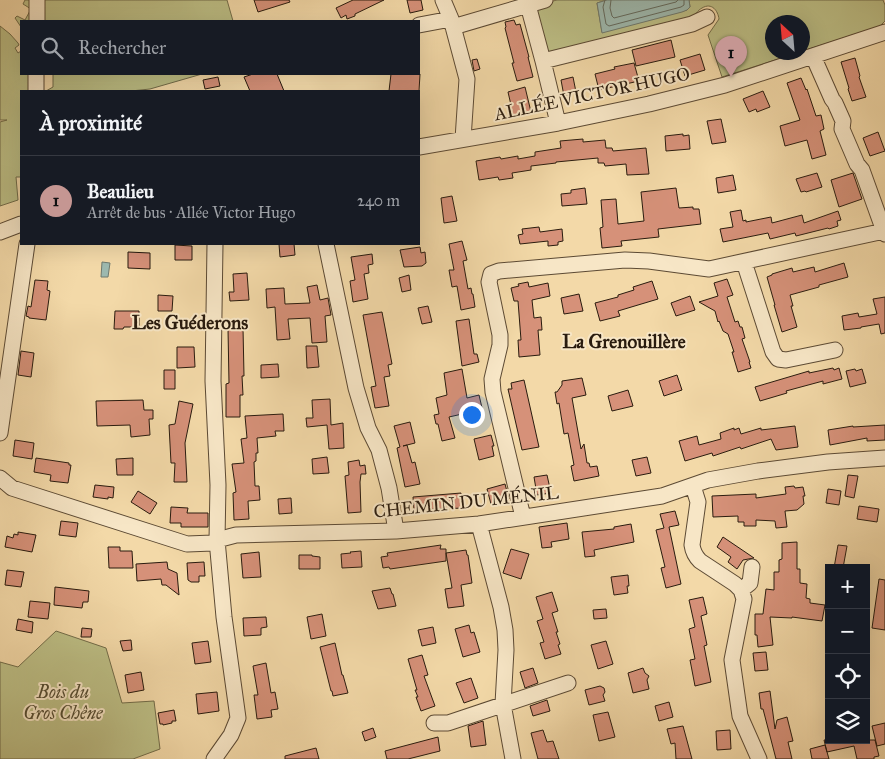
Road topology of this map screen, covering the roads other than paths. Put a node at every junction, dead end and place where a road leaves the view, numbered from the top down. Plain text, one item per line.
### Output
1 (37, 0) edge
2 (444, 0) edge
3 (545, 0) edge
4 (528, 5) junction
5 (707, 17) dead end
6 (37, 20) edge
7 (452, 23) junction
8 (420, 25) edge
9 (885, 32) edge
10 (813, 56) junction
11 (543, 61) junction
12 (36, 75) edge
13 (36, 90) edge
14 (558, 123) junction
15 (463, 139) junction
16 (420, 147) edge
17 (20, 224) edge
18 (0, 232) edge
19 (885, 232) edge
20 (27, 245) edge
21 (215, 245) edge
22 (326, 245) edge
23 (744, 262) junction
24 (835, 350) dead end
25 (0, 433) edge
26 (885, 458) edge
27 (0, 478) edge
28 (693, 486) junction
29 (523, 517) junction
30 (478, 524) junction
31 (396, 531) junction
32 (217, 540) junction
33 (752, 567) dead end
34 (742, 590) junction
35 (568, 683) dead end
36 (503, 704) junction
37 (434, 723) dead end
38 (214, 759) edge
39 (513, 759) edge
40 (759, 759) edge

1 - 6 street
2 - 7 street
3 - 4 street
4 - 7 street
4 - 11 street
5 - 11 street
7 - 8 street
7 - 15 street
9 - 10 street, ALLÉE VICTOR HUGO
10 - 14 street, ALLÉE VICTOR HUGO
10 - 19 street
11 - 14 street
12 - 13 street
14 - 15 street, ALLÉE VICTOR HUGO
15 - 16 street, ALLÉE VICTOR HUGO
17 - 18 street
19 - 23 street
20 - 25 street
21 - 32 street
22 - 31 street
23 - 24 street
23 - 29 street
26 - 28 street, CHEMIN DU MÉNIL
27 - 32 street, CHEMIN DU MÉNIL
28 - 29 street, CHEMIN DU MÉNIL
28 - 34 street
29 - 30 street, CHEMIN DU MÉNIL
30 - 31 street, CHEMIN DU MÉNIL
30 - 36 street
31 - 32 street, CHEMIN DU MÉNIL
32 - 38 street
33 - 34 street
34 - 40 street
35 - 36 street
36 - 37 street
36 - 39 street

